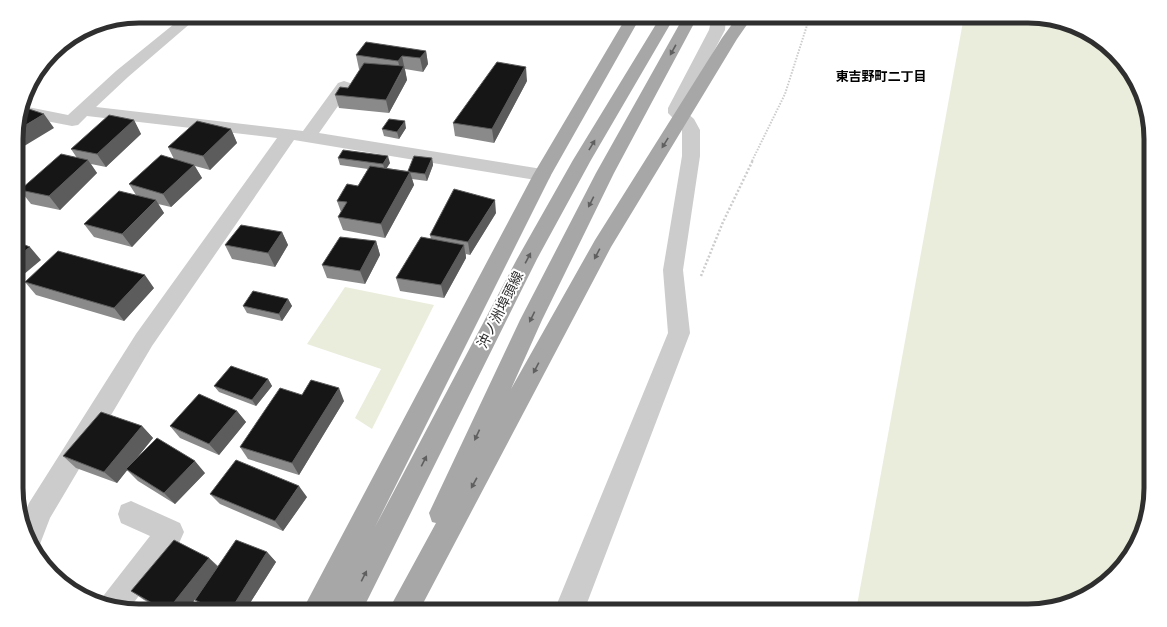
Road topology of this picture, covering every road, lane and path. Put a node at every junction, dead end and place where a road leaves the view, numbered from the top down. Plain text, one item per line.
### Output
1 (183, 23) edge
2 (630, 23) edge
3 (664, 23) edge
4 (687, 23) edge
5 (718, 23) edge
6 (741, 23) edge
7 (808, 23) edge
8 (344, 86) edge
9 (84, 111) junction
10 (26, 112) edge
11 (682, 117) junction
12 (299, 136) junction
13 (542, 175) junction
14 (699, 281) dead end
15 (131, 514) dead end
16 (30, 521) edge
17 (117, 602) edge
18 (322, 604) edge
19 (350, 604) edge
20 (405, 604) edge
21 (406, 604) edge
22 (573, 604) edge

1 - 9 street
2 - 13 main road
19 -> 3 main road, 沖ノ洲埠頭線
4 -> 20 main road
5 - 11 street
6 - 11 main road
7 - 14 path
8 - 12 street
9 - 10 street
9 - 12 street
11 -> 21 main road
11 - 22 street
12 - 13 street
12 - 16 street
13 - 18 main road
15 - 17 street

